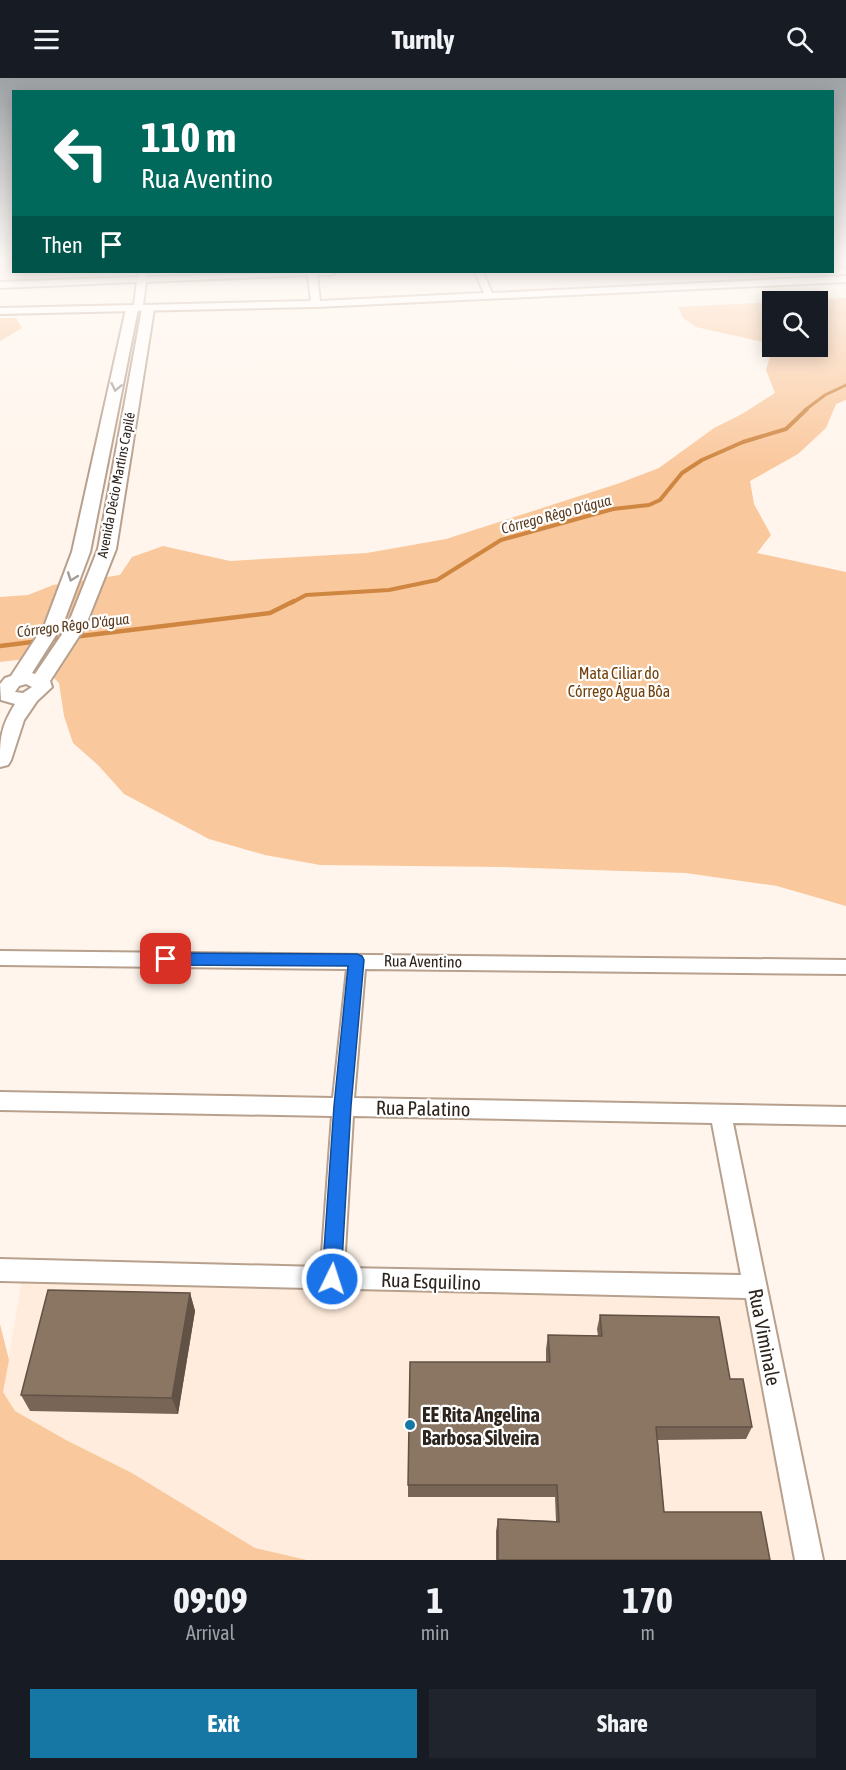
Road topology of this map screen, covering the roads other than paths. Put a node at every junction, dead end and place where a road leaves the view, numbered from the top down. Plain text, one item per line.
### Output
1 (134, 328) edge
2 (136, 328) edge
3 (35, 689) junction
4 (7, 690) edge
5 (0, 760) edge
6 (0, 958) edge
7 (357, 960) junction
8 (846, 967) edge
9 (0, 1101) edge
10 (343, 1106) junction
11 (722, 1114) junction
12 (846, 1116) edge
13 (0, 1270) edge
14 (332, 1279) junction
15 (755, 1287) junction
16 (808, 1560) edge

1 -> 4 street, Avenida Décio Martins Capilé
2 - 3 street, Avenida Décio Martins Capilé
3 - 4 street, Avenida Décio Martins Capilé
3 - 5 street, Avenida Décio Martins Capilé
6 - 7 street, Rua Aventino
7 - 8 street, Rua Aventino
7 - 10 street
9 - 10 street, Rua Palatino
10 - 11 street, Rua Palatino
10 - 14 street
11 - 12 street, Rua Palatino
11 - 15 street, Rua Viminale
13 - 14 street, Rua Esquilino
14 - 15 street, Rua Esquilino
15 - 16 street, Rua Viminale

